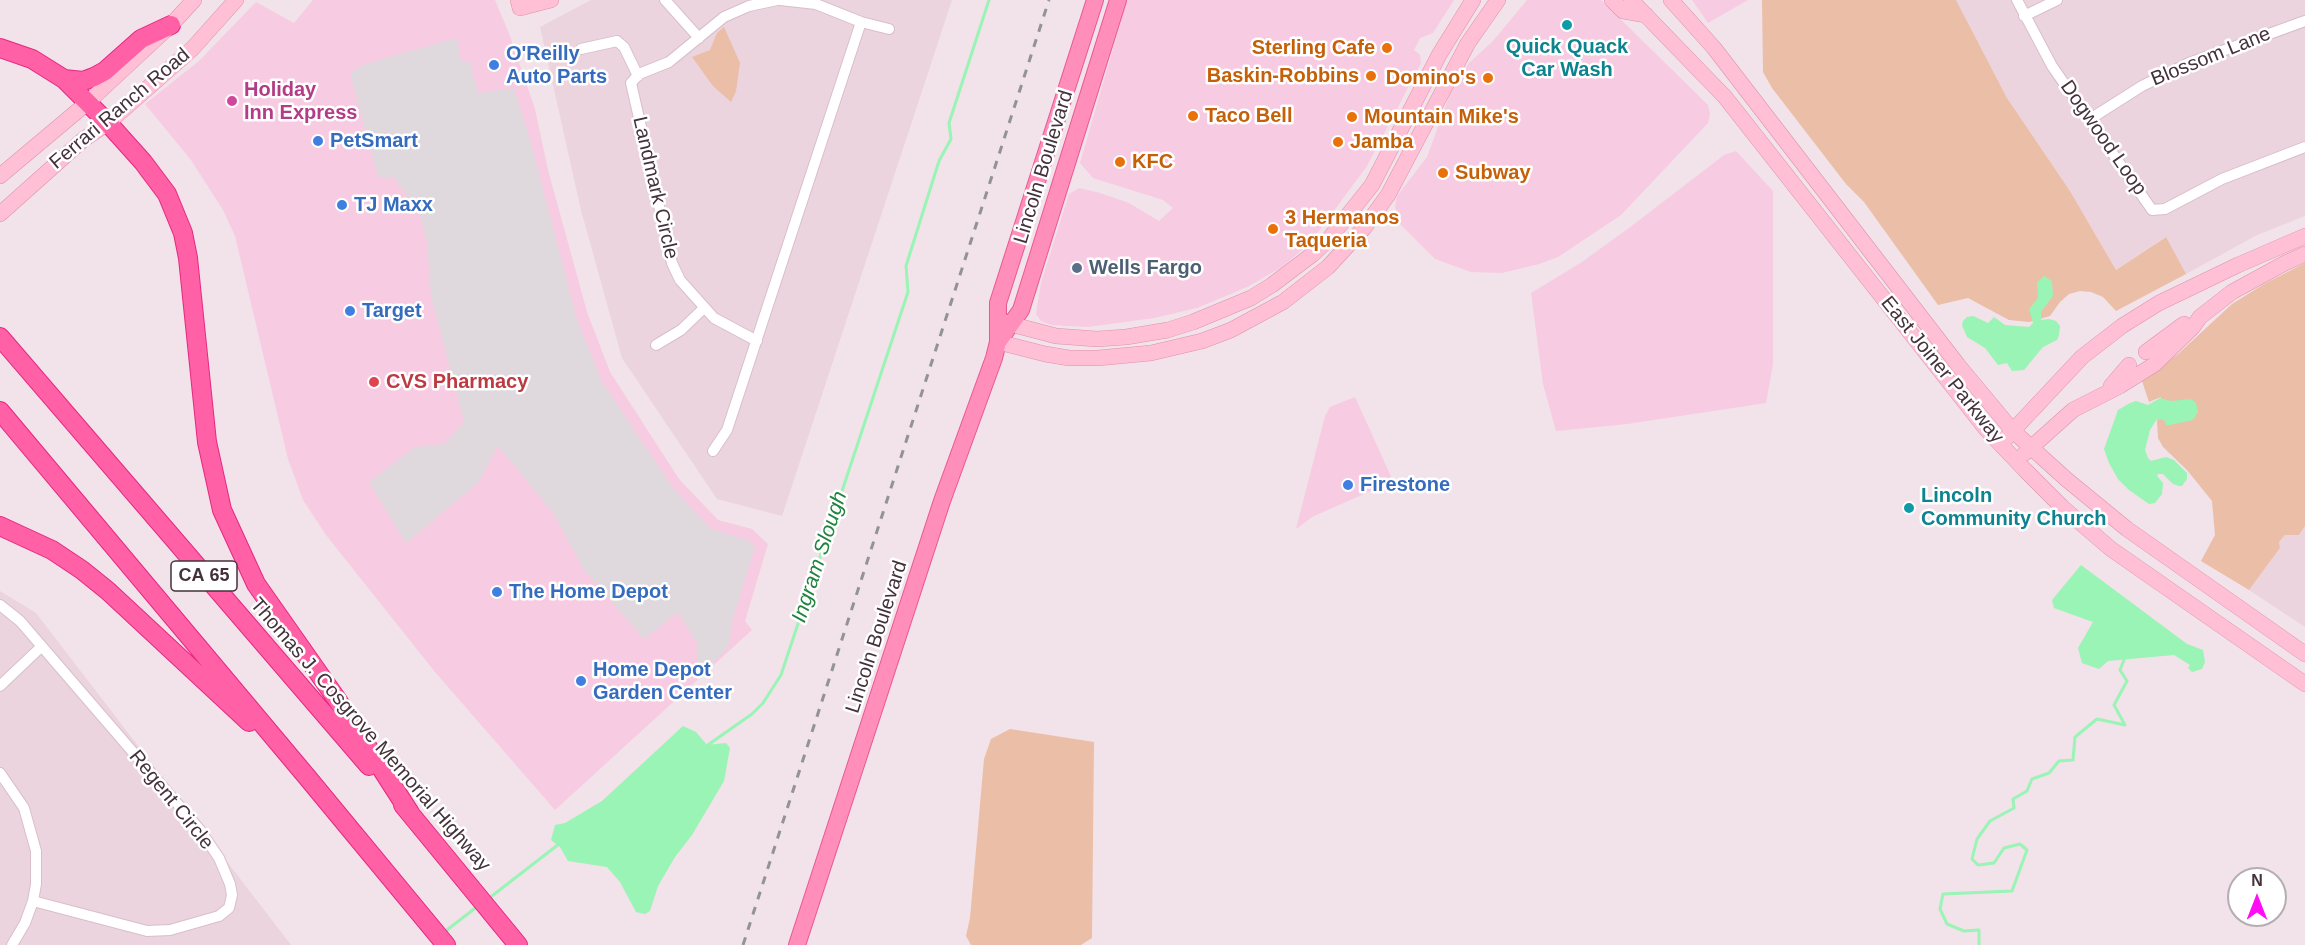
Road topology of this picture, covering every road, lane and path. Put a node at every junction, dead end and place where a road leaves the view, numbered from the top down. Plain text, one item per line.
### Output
1 (194, 0) edge
2 (236, 0) edge
3 (551, 0) edge
4 (665, 0) edge
5 (778, 0) edge
6 (1095, 0) edge
7 (1118, 0) edge
8 (1498, 0) edge
9 (1503, 0) edge
10 (1612, 0) edge
11 (1631, 0) edge
12 (1671, 0) edge
13 (2017, 0) edge
14 (2057, 0) edge
15 (1472, 1) edge
16 (519, 4) edge
17 (740, 4) edge
18 (1646, 15) junction
19 (2024, 16) junction
20 (1485, 17) junction
21 (2305, 21) edge
22 (861, 22) junction
23 (171, 25) junction
24 (889, 29) dead end
25 (699, 38) junction
26 (0, 48) edge
27 (580, 49) dead end
28 (638, 76) junction
29 (64, 79) junction
30 (87, 103) junction
31 (2090, 118) junction
32 (108, 123) junction
33 (2305, 147) edge
34 (0, 176) edge
35 (0, 214) edge
36 (2305, 236) edge
37 (2305, 254) edge
38 (704, 308) junction
39 (2200, 317) junction
40 (1004, 322) junction
41 (0, 337) edge
42 (757, 341) junction
43 (998, 342) junction
44 (656, 345) dead end
45 (2146, 352) dead end
46 (2129, 365) dead end
47 (2105, 393) junction
48 (0, 411) edge
49 (2013, 431) junction
50 (2000, 444) junction
51 (2031, 447) junction
52 (713, 452) dead end
53 (2016, 461) junction
54 (0, 526) edge
55 (0, 605) edge
56 (41, 647) junction
57 (2305, 654) edge
58 (2305, 684) edge
59 (0, 686) edge
60 (0, 773) edge
61 (307, 777) junction
62 (410, 813) junction
63 (33, 901) junction
64 (12, 945) edge
65 (446, 945) edge
66 (518, 945) edge
67 (797, 945) edge

1 - 23 main road, Ferrari Ranch Road
2 - 32 main road, Ferrari Ranch Road
3 - 16 main road
4 - 25 street
5 - 17 street
5 - 22 street
6 - 40 main road, Lincoln Boulevard
7 - 40 main road, Lincoln Boulevard
8 - 20 main road
9 - 20 main road
10 - 18 main road
11 - 18 main road, East Joiner Parkway
12 - 49 main road, East Joiner Parkway
13 - 19 street, Dogwood Loop
14 - 19 street
15 - 40 main road
17 - 25 street
18 - 50 main road, East Joiner Parkway
19 - 31 street, Dogwood Loop
20 - 43 main road
21 - 31 street, Blossom Lane
22 - 24 street
22 - 42 street
23 - 29 highway
23 - 30 main road, Ferrari Ranch Road
25 - 28 street
26 - 29 highway
27 - 28 street
28 - 38 street, Landmark Circle
29 - 30 highway
30 - 32 highway
30 - 34 main road, Ferrari Ranch Road
31 - 33 street, Dogwood Loop
32 - 35 main road, Ferrari Ranch Road
32 - 62 highway
36 - 49 main road
37 - 39 main road
38 - 42 street, Landmark Circle
38 - 44 street
39 - 45 main road
39 - 47 main road
40 - 43 main road, Lincoln Boulevard
41 - 62 highway, Thomas J. Cosgrove Memorial Highway / CA 65
42 - 52 street
43 - 67 main road, Lincoln Boulevard
46 - 47 main road
47 - 51 main road
48 - 61 highway, CA 65
49 - 50 main road
49 - 51 main road, East Joiner Parkway
50 - 53 main road, East Joiner Parkway
51 - 53 main road
51 - 57 main road, East Joiner Parkway
53 - 58 main road, East Joiner Parkway
54 - 61 highway
55 - 56 street, Regent Circle
56 - 59 street
56 - 63 street, Regent Circle
60 - 63 street
61 - 65 highway, CA 65
62 - 66 highway, Thomas J. Cosgrove Memorial Highway / CA 65
63 - 64 street

